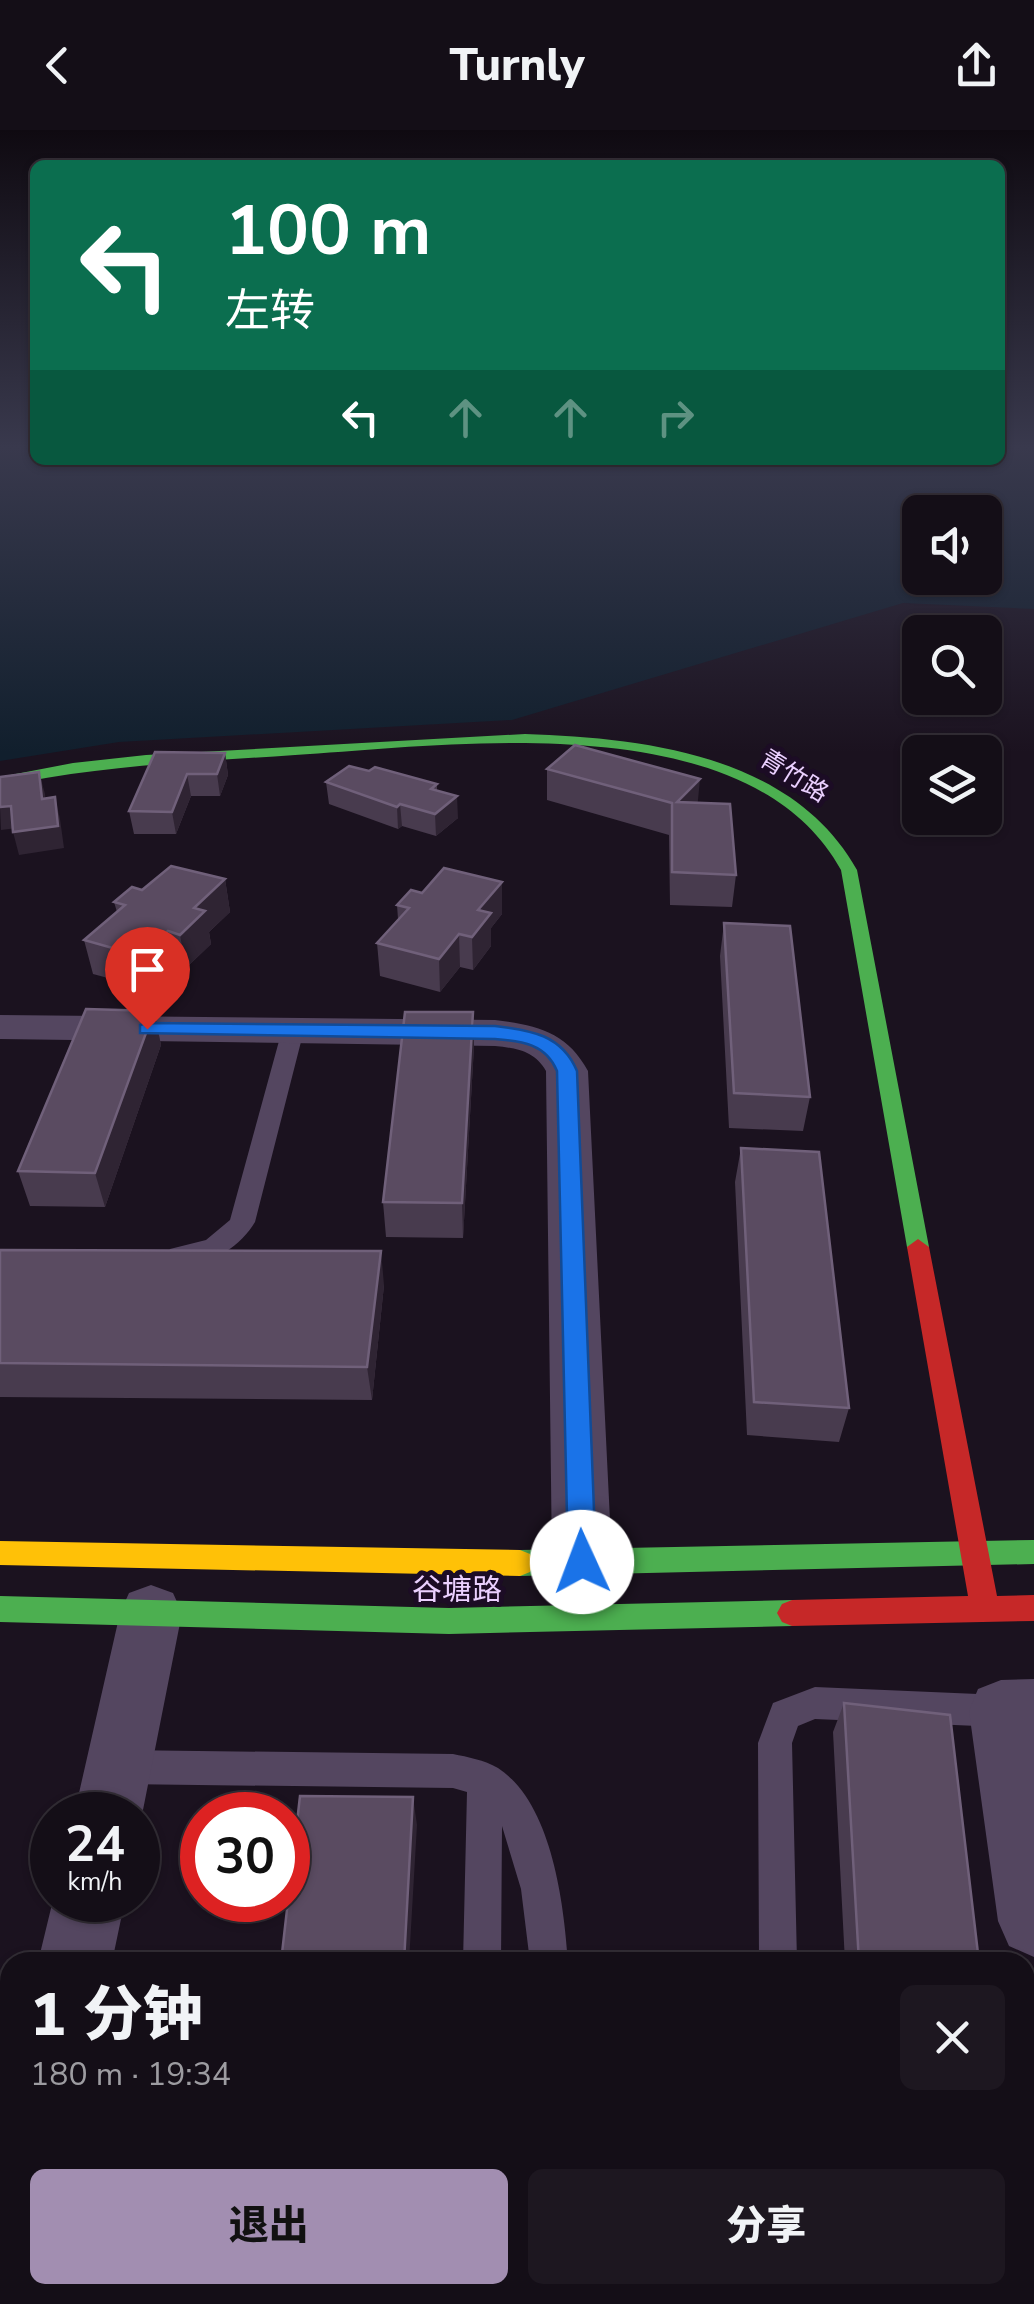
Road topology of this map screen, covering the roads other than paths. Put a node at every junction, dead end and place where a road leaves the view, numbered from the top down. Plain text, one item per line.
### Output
1 (0, 785) edge
2 (0, 1027) edge
3 (294, 1030) junction
4 (160, 1256) edge
5 (1034, 1552) edge
6 (0, 1553) edge
7 (966, 1553) junction
8 (582, 1562) junction
9 (1034, 1608) edge
10 (0, 1609) edge
11 (976, 1610) junction
12 (152, 1613) junction
13 (1018, 1710) edge
14 (486, 1781) junction
15 (113, 1791) edge
16 (1034, 1921) edge
17 (84, 1922) edge
18 (77, 1952) edge
19 (482, 1952) edge
20 (547, 1952) edge
21 (778, 1952) edge

1 - 7 street, 青竹路
2 - 3 street
3 - 4 lane
3 - 8 street
5 - 7 street, 谷塘路
6 - 8 street, 谷塘路
7 - 8 street, 谷塘路
7 - 11 street, 青竹路
9 - 11 street, 谷塘路
10 - 12 street, 谷塘路
11 - 12 street, 谷塘路
12 - 15 street
13 - 16 street
13 - 21 lane
14 - 15 lane
14 - 19 lane
14 - 20 lane
17 - 18 street

